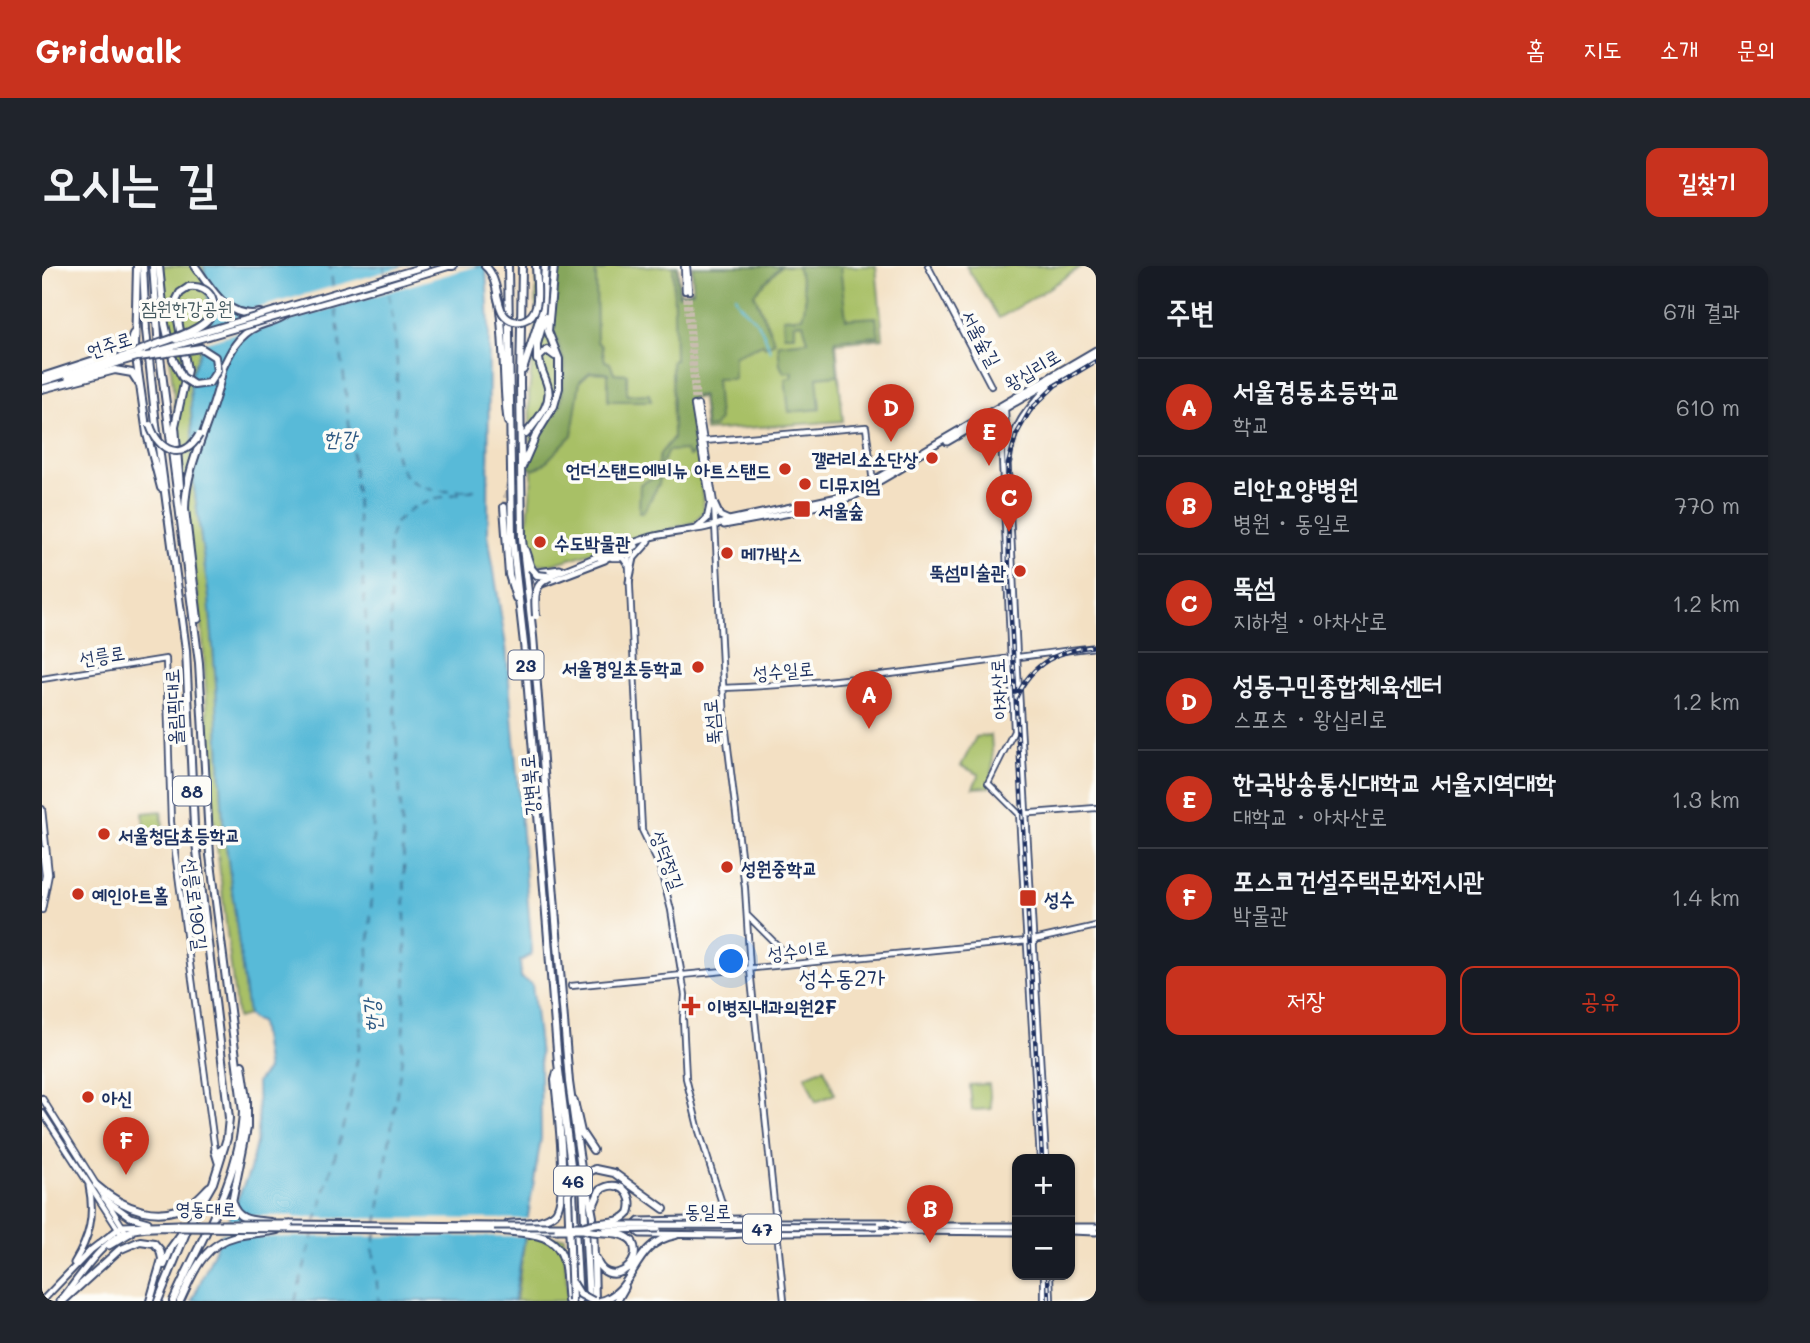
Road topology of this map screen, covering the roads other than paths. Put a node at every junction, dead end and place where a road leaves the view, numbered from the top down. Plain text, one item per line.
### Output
1 (139, 266) edge
2 (153, 266) edge
3 (159, 266) edge
4 (192, 266) edge
5 (426, 266) edge
6 (451, 266) edge
7 (485, 266) edge
8 (508, 266) edge
9 (522, 266) edge
10 (545, 266) edge
11 (685, 266) edge
12 (928, 266) edge
13 (687, 291) tunnel mouth
14 (497, 295) junction
15 (284, 312) junction
16 (1096, 350) edge
17 (138, 354) junction
18 (1096, 356) edge
19 (117, 361) junction
20 (559, 364) junction
21 (222, 371) junction
22 (541, 371) junction
23 (42, 379) edge
24 (1053, 381) junction
25 (520, 383) junction
26 (991, 386) dead end
27 (42, 388) edge
28 (142, 392) junction
29 (1002, 408) junction
30 (526, 434) tunnel mouth
31 (511, 435) junction
32 (704, 441) junction
33 (1008, 461) junction
34 (521, 468) junction
35 (873, 483) junction
36 (166, 499) junction
37 (712, 504) junction
38 (504, 507) tunnel mouth
39 (182, 510) junction
40 (729, 520) junction
41 (716, 526) junction
42 (694, 529) junction
43 (522, 538) junction
44 (649, 541) junction
45 (628, 547) junction
46 (612, 550) junction
47 (599, 557) junction
48 (607, 558) junction
49 (629, 569) junction
50 (549, 576) junction
51 (629, 582) junction
52 (522, 622) junction
53 (533, 636) junction
54 (1096, 647) edge
55 (1014, 656) junction
56 (166, 659) joint
57 (42, 679) edge
58 (722, 688) junction
59 (1096, 808) edge
60 (42, 809) edge
61 (1026, 813) junction
62 (1019, 814) junction
63 (42, 849) edge
64 (42, 894) edge
65 (42, 910) edge
66 (747, 914) junction
67 (1096, 926) edge
68 (1030, 940) junction
69 (788, 956) dead end
70 (750, 969) junction
71 (683, 975) junction
72 (571, 986) dead end
73 (233, 1029) junction
74 (558, 1063) junction
75 (1037, 1069) junction
76 (569, 1082) junction
77 (42, 1098) edge
78 (42, 1112) edge
79 (225, 1145) junction
80 (593, 1150) dead end
81 (215, 1151) junction
82 (1040, 1154) edge
83 (1046, 1154) edge
84 (580, 1156) junction
85 (219, 1164) junction
86 (213, 1183) junction
87 (93, 1186) junction
88 (104, 1198) junction
89 (664, 1209) dead end
90 (593, 1217) junction
91 (575, 1218) junction
92 (725, 1221) junction
93 (776, 1222) junction
94 (158, 1223) junction
95 (190, 1223) junction
96 (290, 1224) junction
97 (179, 1226) junction
98 (1012, 1226) edge
99 (398, 1227) junction
100 (494, 1228) junction
101 (585, 1228) junction
102 (646, 1228) junction
103 (903, 1228) junction
104 (1075, 1228) edge
105 (138, 1229) junction
106 (281, 1229) junction
107 (1096, 1229) edge
108 (122, 1230) junction
109 (1012, 1232) edge
110 (777, 1233) junction
111 (735, 1234) junction
112 (676, 1235) junction
113 (659, 1240) junction
114 (171, 1248) junction
115 (594, 1248) junction
116 (101, 1252) junction
117 (161, 1268) junction
118 (69, 1272) junction
119 (1044, 1280) edge
120 (1050, 1280) edge
121 (42, 1300) edge
122 (61, 1301) edge
123 (154, 1301) edge
124 (173, 1301) edge
125 (182, 1301) edge
126 (576, 1301) edge
127 (597, 1301) edge
128 (617, 1301) edge
129 (784, 1301) edge
130 (1044, 1301) edge
131 (1051, 1301) edge

1 - 21 highway, bridge
1 - 23 highway
1 - 28 highway
1 - 36 highway, 올림픽대로 / 88
2 - 39 highway, 올림픽대로 / 88
3 - 17 highway, bridge
4 - 15 highway, bridge
5 - 15 main road, 언주로, bridge
6 - 15 main road, 언주로, bridge
7 - 14 highway
8 - 31 highway, 강변북로 / 23
9 - 25 highway, 강변북로 / 23
10 - 14 highway, bridge
10 - 20 highway
10 - 22 highway
10 - 25 highway
11 - 13 main road
12 - 26 main road, 서울숲길
14 - 31 highway, bridge
15 - 17 main road, 언주로, bridge
15 - 21 highway, bridge
16 - 29 main road, 왕십리로
17 - 19 main road, 언주로, bridge
17 - 39 highway, bridge
18 - 24 main road, 왕십리로
19 - 23 main road, 언주로
19 - 27 main road, 언주로
20 - 22 highway
20 - 34 highway
21 - 39 highway, bridge
22 - 30 highway
24 - 29 main road, 왕십리로
24 - 33 main road
25 - 34 highway, 강변북로 / 23
27 - 28 highway
28 - 36 highway
29 - 33 main road, 아차산로
29 - 35 main road, 왕십리로
29 - 55 main road, 아차산로
31 - 52 highway, 강변북로 / 23
32 - 35 main road
32 - 37 main road, 뚝섬로
32 - 37 main road, 뚝섬로
33 - 55 main road, 아차산로
34 - 43 highway, 강변북로 / 23
35 - 40 main road, 왕십리로
35 - 41 main road, 왕십리로
36 - 79 highway, 올림픽대로 / 88
37 - 40 main road
37 - 41 main road, 뚝섬로
37 - 42 main road
38 - 52 highway
39 - 73 highway, 올림픽대로 / 88
40 - 41 main road, 왕십리로
41 - 42 main road, 왕십리로
41 - 44 main road, 왕십리로
41 - 58 main road, 뚝섬로
42 - 45 main road, 왕십리로
43 - 50 highway, bridge
43 - 53 highway, 강변북로 / 23
44 - 45 main road, 왕십리로
44 - 51 main road
45 - 46 main road, 왕십리로
45 - 48 main road, 왕십리로
45 - 49 main road, 성덕정길
46 - 47 main road, 왕십리로
46 - 48 main road
47 - 48 main road, 왕십리로
47 - 50 main road, 왕십리로
48 - 49 main road
49 - 51 main road, 성덕정길
50 - 53 highway, bridge
51 - 71 main road, 성덕정길
52 - 74 highway, 강변북로 / 23
53 - 76 highway, 강변북로 / 23
54 - 55 main road, 성수일로
55 - 58 main road, 성수일로
55 - 61 main road, 아차산로
55 - 62 main road, 아차산로
56 - 57 main road, 선릉로
56 - 81 main road, 선릉로190길
58 - 66 main road, 뚝섬로
59 - 61 main road
60 - 65 main road
61 - 62 main road
61 - 68 main road, 아차산로
62 - 68 main road, 아차산로
63 - 64 main road
66 - 69 main road
66 - 70 main road, 뚝섬로
67 - 68 main road, 성수이로
68 - 70 main road, 성수이로
68 - 75 main road, 아차산로
70 - 71 main road, 성수이로
70 - 93 main road, 뚝섬로
71 - 72 main road, 성수이로
71 - 92 main road, 성덕정길
73 - 96 highway, bridge
73 - 124 highway, 올림픽대로 / 88
74 - 91 highway, 강변북로 / 46
74 - 100 highway, 23, bridge
75 - 82 main road, 아차산로
75 - 83 main road, 아차산로
76 - 80 highway
76 - 84 highway, 강변북로 / 23
77 - 87 main road
78 - 87 main road
79 - 81 highway
79 - 85 highway, 올림픽대로 / 88
81 - 85 highway
84 - 90 highway, 23
84 - 127 highway, 강변북로 / 46
85 - 86 highway, 올림픽대로 / 88
86 - 87 highway
86 - 95 highway, 올림픽대로 / 88
87 - 88 main road
87 - 108 main road
87 - 118 main road
88 - 94 main road
88 - 108 main road
89 - 126 highway, bridge
90 - 101 highway, bridge
90 - 115 highway, 23
91 - 126 highway, 강변북로 / 46
91 - 127 highway, bridge
92 - 93 main road
92 - 102 main road, bridge
92 - 112 main road, 동일로
93 - 103 main road
93 - 110 main road, 뚝섬로
94 - 97 main road, 영동대로 / 47
94 - 108 main road, 영동대로 / 47
95 - 114 highway
95 - 123 highway, 올림픽대로 / 88
96 - 97 main road, 영동대로 / 47, bridge
96 - 99 main road, 영동대로 / 47, bridge
97 - 105 main road, 영동대로 / 47
97 - 106 main road, 영동대로 / 47, bridge
98 - 103 main road, 동일로 / 47
99 - 100 main road, 동일로 / 47
99 - 106 main road, 영동대로 / 47, bridge
100 - 101 main road, 동일로 / 47, bridge
100 - 126 highway, bridge
101 - 102 main road, 동일로 / 47, bridge
101 - 115 highway, bridge
102 - 103 main road, 동일로 / 47, bridge
102 - 111 main road
103 - 109 main road, 동일로 / 47
103 - 110 main road, 동일로
104 - 107 main road
105 - 108 main road, 영동대로 / 47
105 - 116 main road
106 - 125 highway, bridge
108 - 116 main road, 영동대로 / 47
108 - 118 main road, 영동대로 / 47
110 - 111 main road, 동일로
110 - 129 main road, 뚝섬로
111 - 112 main road, 동일로
112 - 113 highway
113 - 127 highway
113 - 128 highway
114 - 117 highway
114 - 123 highway
115 - 127 highway
116 - 122 main road, 영동대로 / 47
117 - 122 highway
117 - 123 highway
118 - 121 main road, 영동대로 / 47
119 - 130 main road
120 - 131 main road

